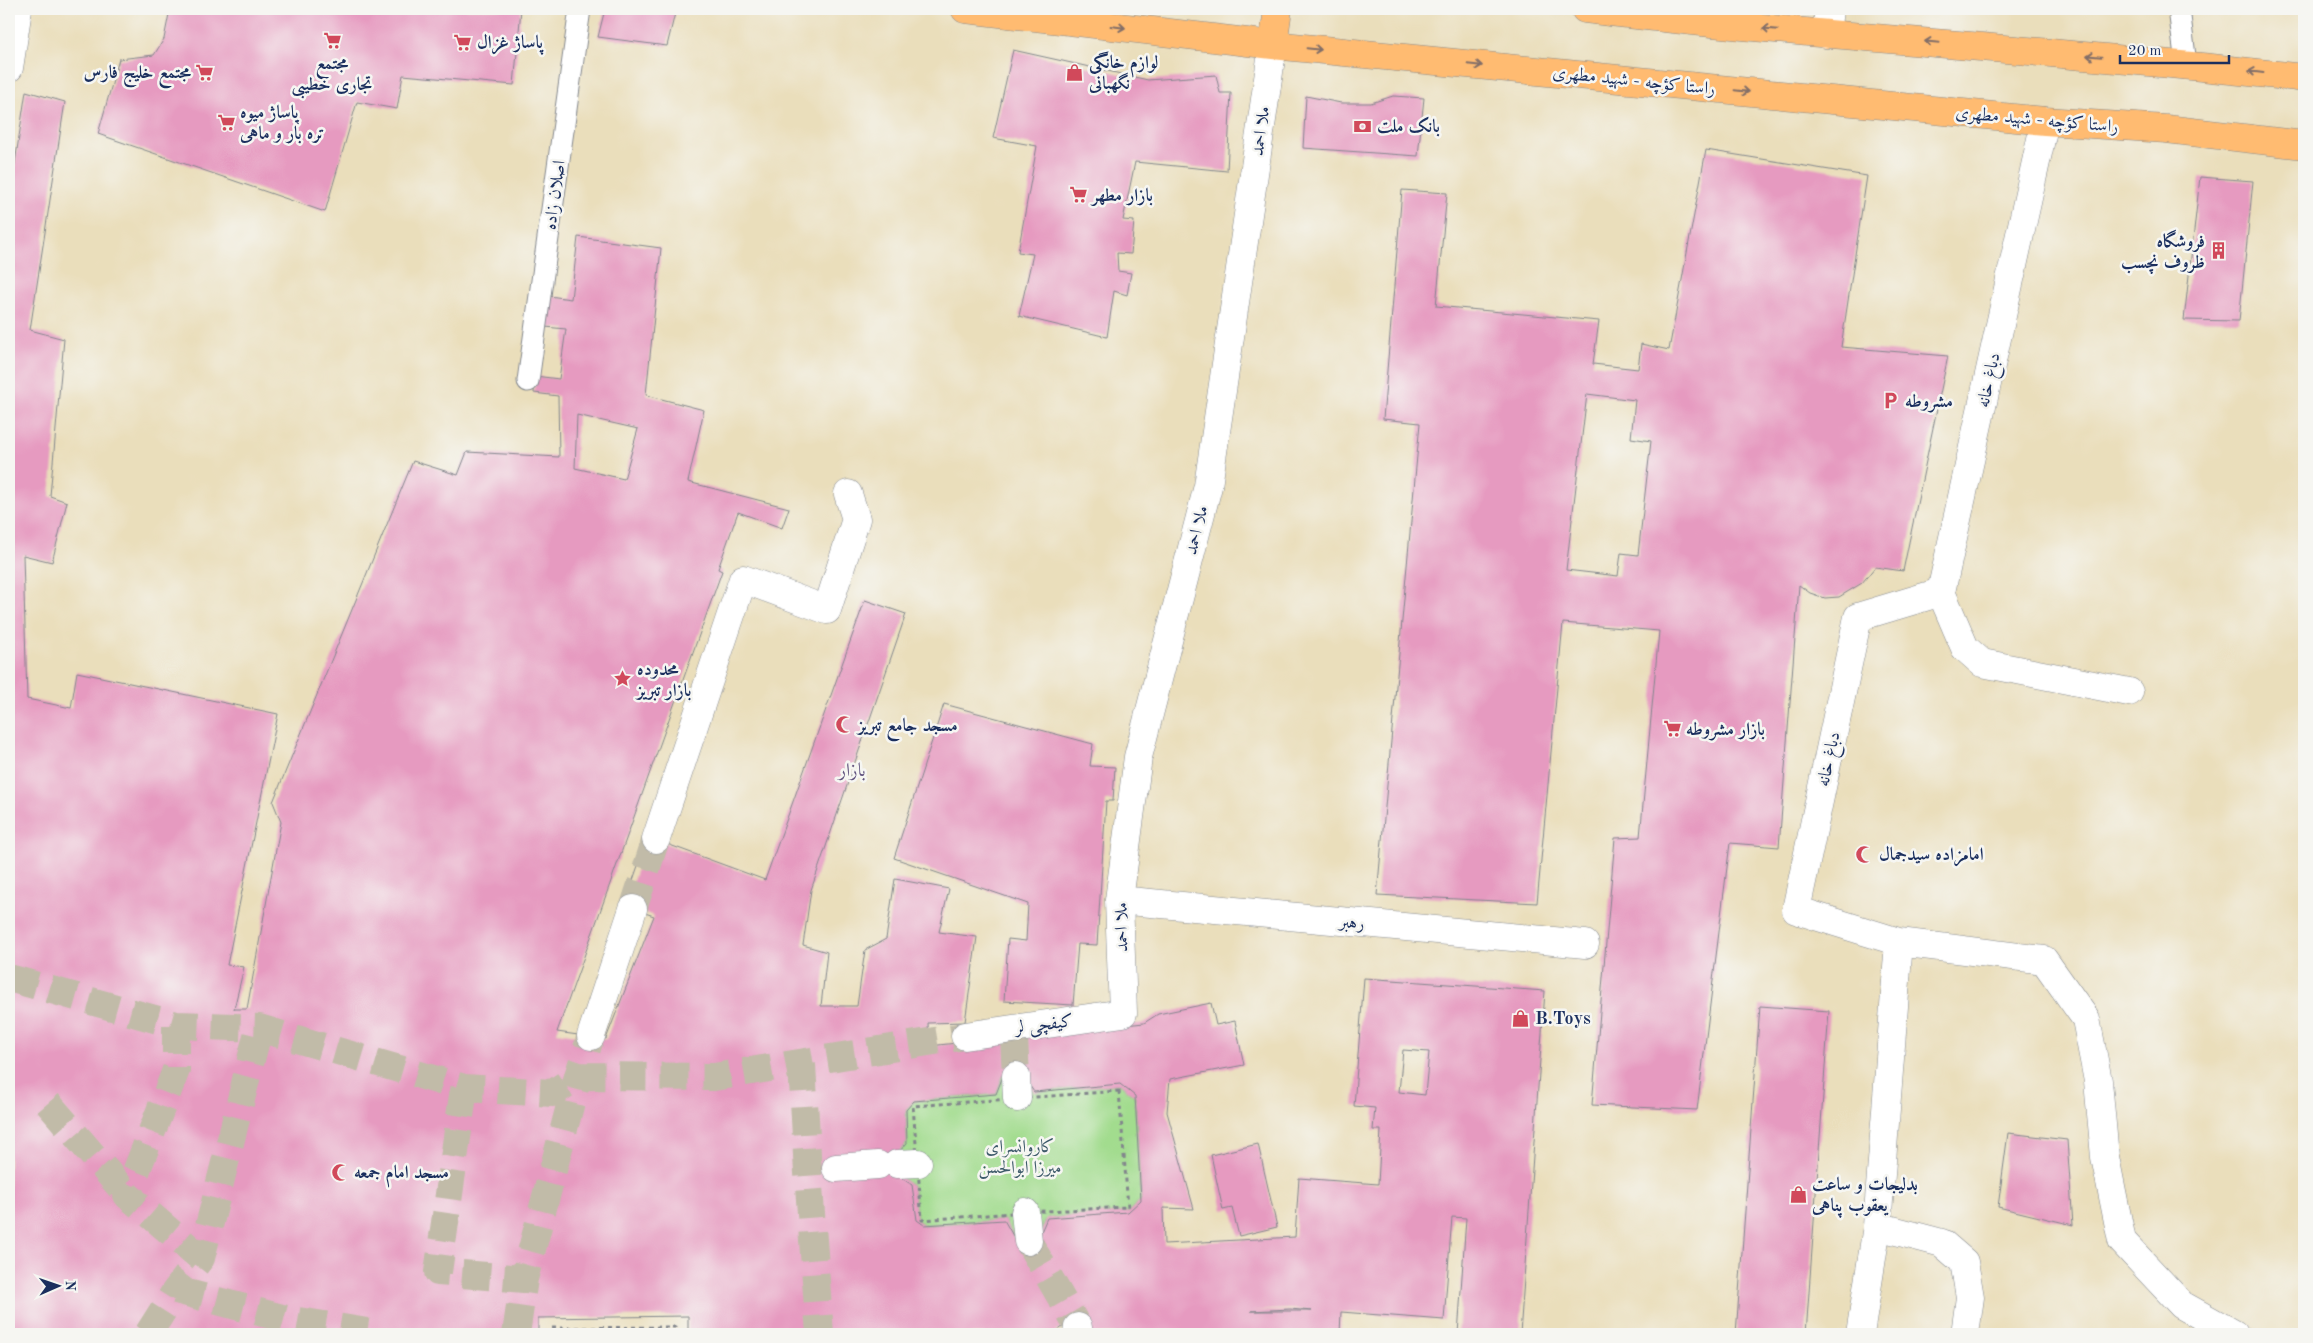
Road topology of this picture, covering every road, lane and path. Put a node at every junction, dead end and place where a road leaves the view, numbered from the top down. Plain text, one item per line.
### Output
1 (18, 9) edge
2 (580, 9) edge
3 (965, 9) edge
4 (1278, 9) edge
5 (1585, 9) edge
6 (2179, 9) edge
7 (1827, 21) edge
8 (1272, 45) junction
9 (2186, 64) junction
10 (9, 68) edge
11 (2304, 78) edge
12 (2045, 121) junction
13 (2304, 145) edge
14 (528, 381) dead end
15 (848, 494) dead end
16 (1941, 592) junction
17 (2129, 692) dead end
18 (656, 839) tunnel mouth
19 (1119, 900) junction
20 (633, 909) tunnel mouth
21 (1899, 942) junction
22 (1585, 944) dead end
23 (1123, 1013) joint
24 (591, 1036) tunnel mouth
25 (965, 1036) tunnel mouth
26 (898, 1164) junction
27 (836, 1168) dead end
28 (1025, 1212) junction
29 (1877, 1226) junction
30 (1028, 1241) tunnel mouth
31 (550, 1334) edge
32 (675, 1334) edge
33 (1860, 1334) edge
34 (1964, 1334) edge
35 (2234, 1334) edge

1 - 10 street
2 - 14 lane, اصلان زاده
3 -> 8 main road, راستا کؤچه - شهید مطهری
4 - 8 main road
7 -> 5 main road
6 - 9 lane
9 -> 7 main road
8 -> 12 main road, راستا کؤچه - شهید مطهری
8 - 19 street, ملا احمد
11 -> 9 main road
12 - 13 main road, راستا کؤچه - شهید مطهری
12 - 16 street, دباغ خانه
15 - 18 street
16 - 17 street
16 - 21 street, دباغ خانه
19 - 22 street, رهبر
19 - 23 street, ملا احمد
20 - 24 street
21 - 29 street
21 - 35 street
23 - 25 street, کیفچی لر
26 - 27 street
26 - 28 path
26 - 28 path
28 - 30 street
29 - 33 street
29 - 34 street
31 - 32 path

